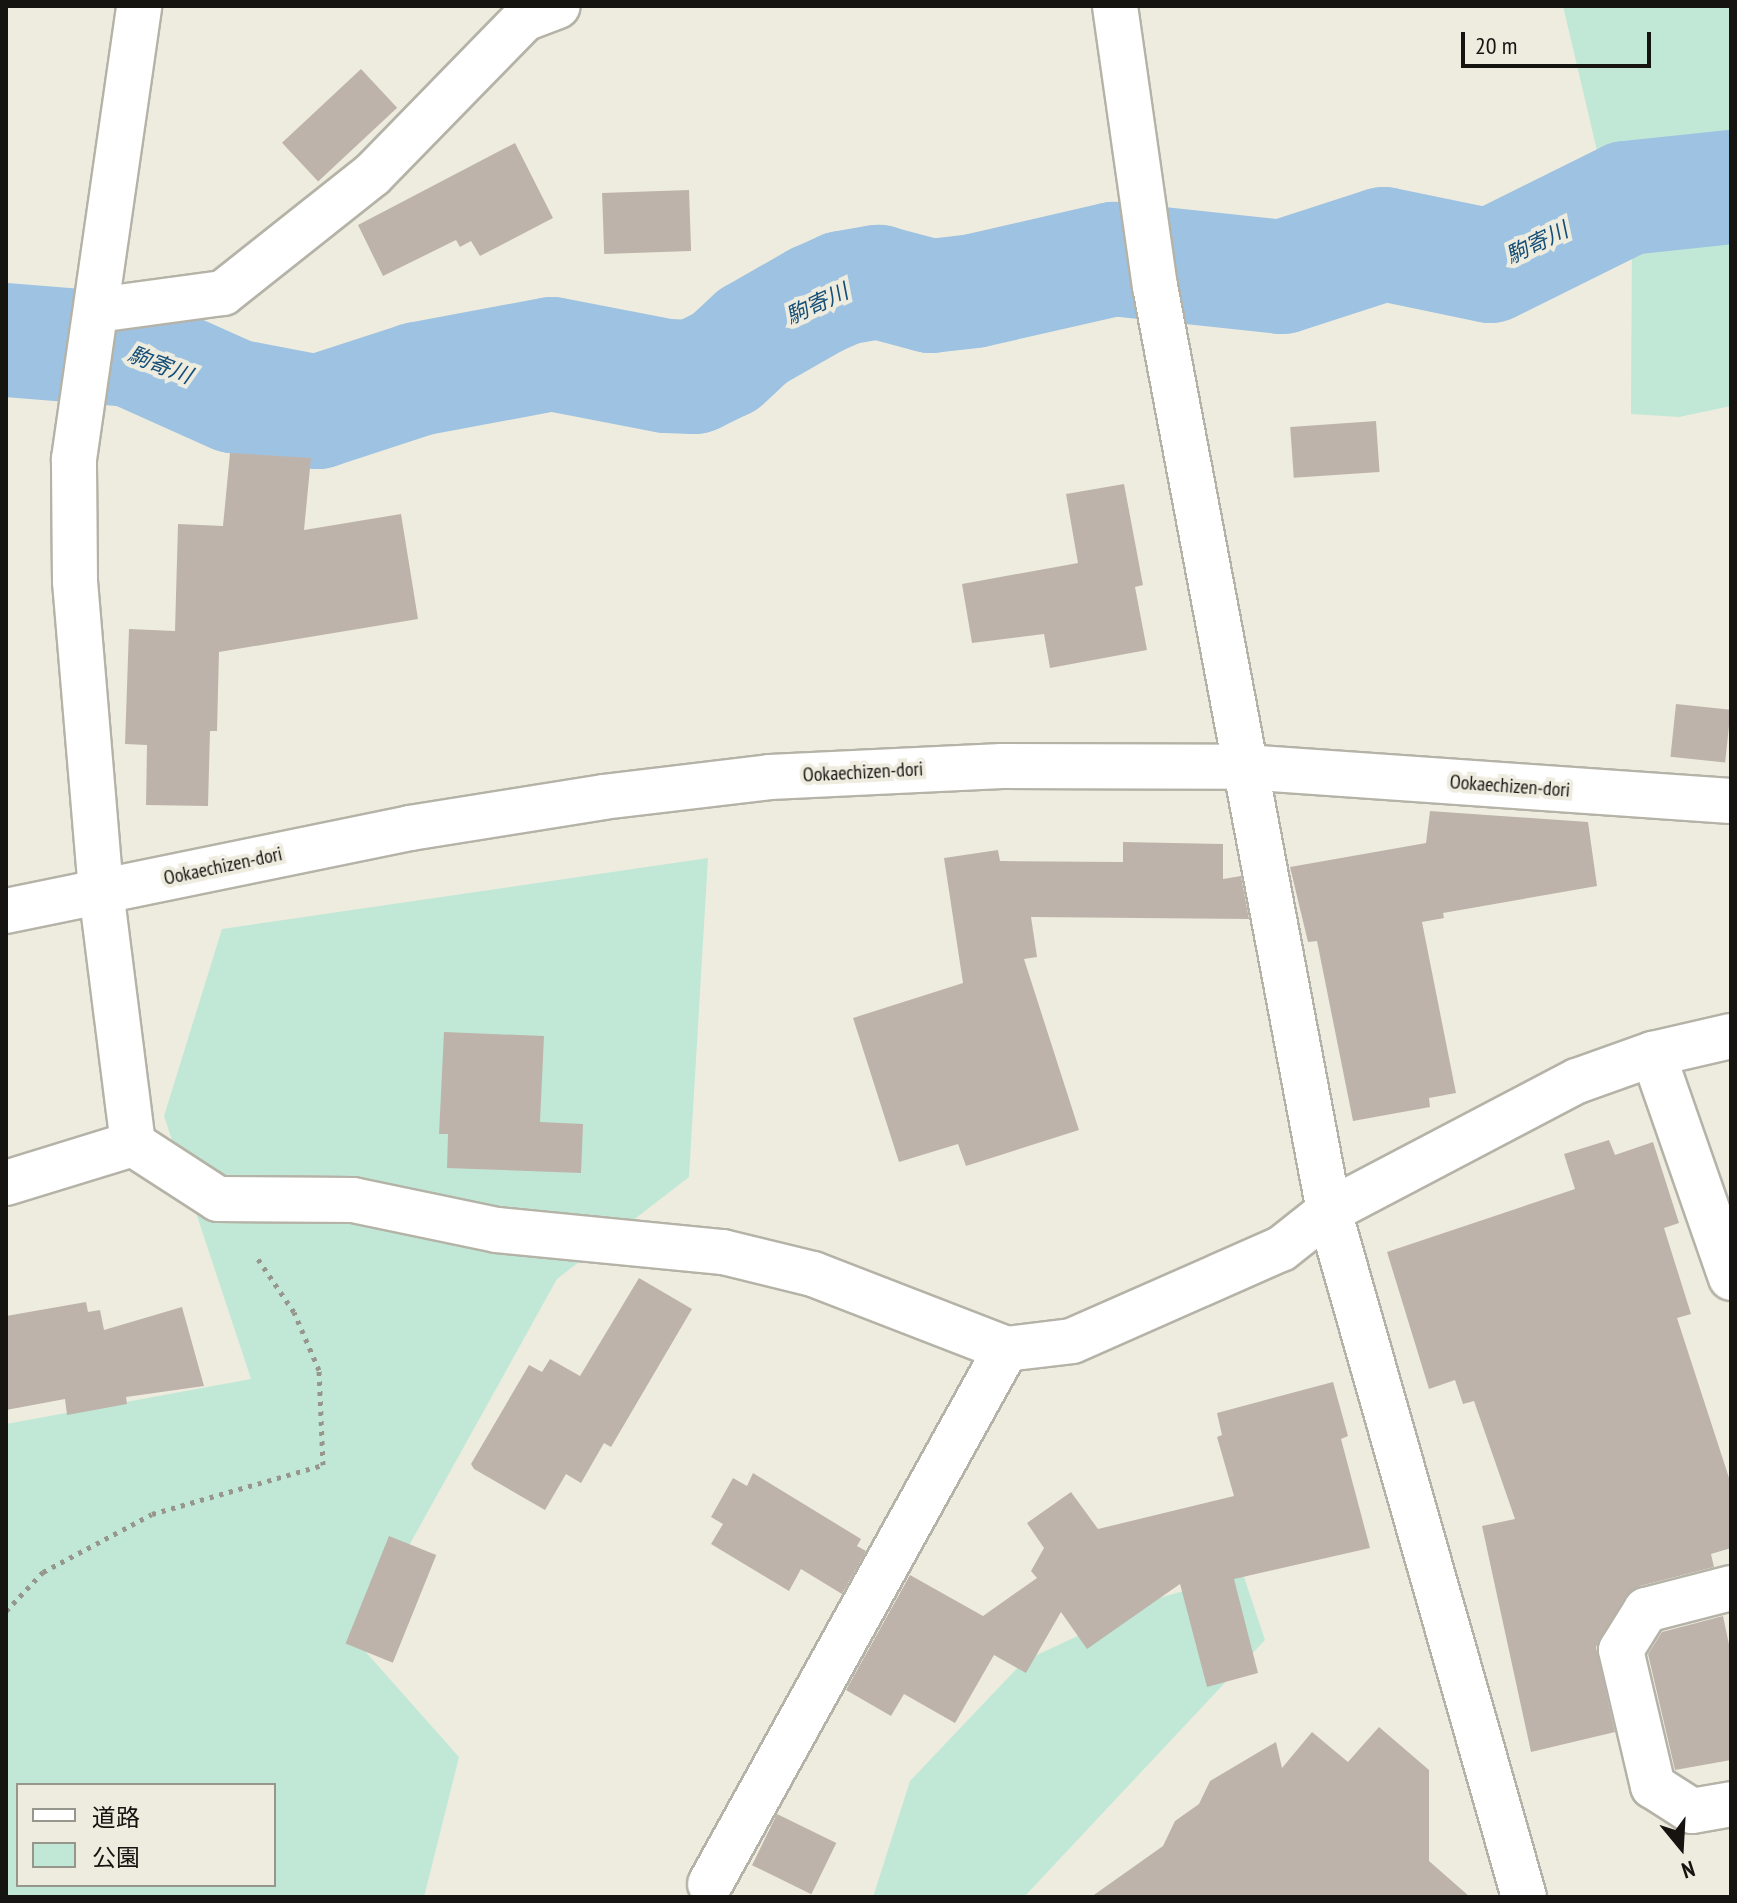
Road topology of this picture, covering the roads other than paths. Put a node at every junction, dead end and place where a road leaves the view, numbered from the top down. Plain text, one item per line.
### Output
1 (139, 6) edge
2 (558, 6) edge
3 (1115, 6) edge
4 (93, 334) junction
5 (1244, 767) junction
6 (1731, 801) edge
7 (101, 891) junction
8 (6, 911) edge
9 (1731, 1036) edge
10 (1653, 1054) junction
11 (133, 1144) junction
12 (6, 1183) edge
13 (1329, 1211) junction
14 (1731, 1278) edge
15 (1006, 1349) junction
16 (1731, 1588) edge
17 (1731, 1804) edge
18 (710, 1884) dead end
19 (1524, 1897) edge

1 - 4 street
2 - 4 street
3 - 5 street
4 - 7 street
5 - 6 street, Ookaechizen-dori
5 - 7 street, Ookaechizen-dori
5 - 13 street
7 - 8 street, Ookaechizen-dori
7 - 11 street
9 - 10 street
10 - 13 street
10 - 14 street
11 - 12 street
11 - 15 street
13 - 15 street
13 - 19 street
15 - 18 street
16 - 17 street

